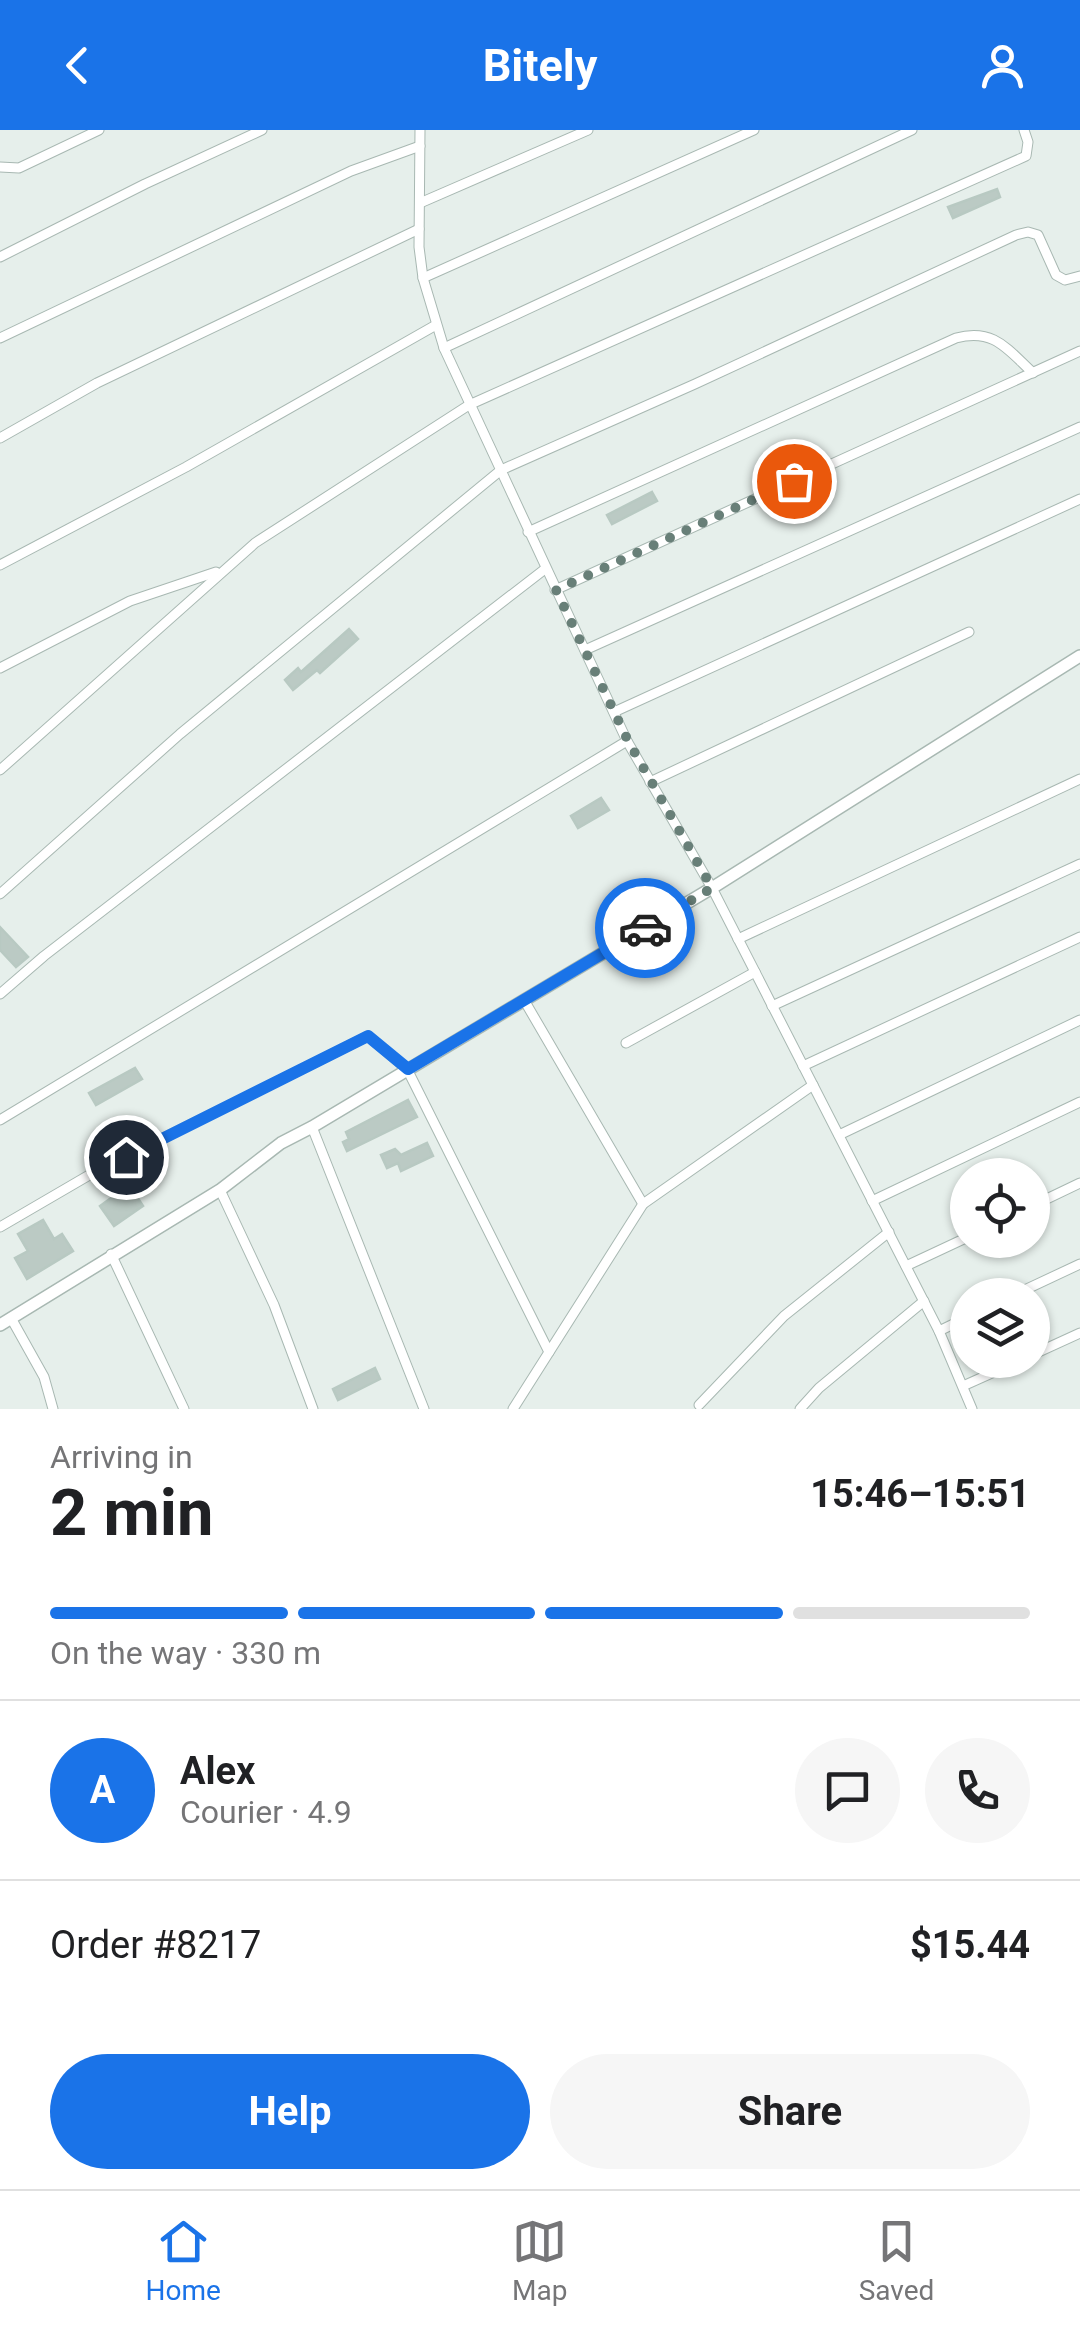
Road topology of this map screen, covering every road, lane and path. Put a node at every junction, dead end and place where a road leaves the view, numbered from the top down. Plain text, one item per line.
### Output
1 (99, 130) edge
2 (262, 130) edge
3 (420, 130) edge
4 (588, 130) edge
5 (754, 130) edge
6 (912, 130) edge
7 (1024, 130) edge
8 (420, 146) junction
9 (0, 167) edge
10 (420, 204) junction
11 (420, 229) junction
12 (0, 256) edge
13 (1080, 276) edge
14 (423, 278) junction
15 (436, 326) junction
16 (0, 338) edge
17 (444, 348) junction
18 (1080, 352) edge
19 (1033, 372) junction
20 (469, 405) junction
21 (1080, 426) edge
22 (0, 438) edge
23 (501, 470) junction
24 (1080, 499) edge
25 (528, 532) junction
26 (0, 566) edge
27 (545, 569) junction
28 (221, 570) junction
29 (556, 590) junction
30 (969, 632) dead end
31 (585, 650) junction
32 (1080, 656) edge
33 (0, 668) edge
34 (614, 712) junction
35 (628, 741) junction
36 (0, 770) edge
37 (1080, 779) edge
38 (650, 782) junction
39 (1080, 864) edge
40 (712, 888) junction
41 (0, 894) edge
42 (1080, 937) edge
43 (738, 938) junction
44 (755, 972) junction
45 (0, 994) edge
46 (524, 1000) junction
47 (772, 1006) junction
48 (1080, 1020) edge
49 (626, 1043) dead end
50 (803, 1066) junction
51 (408, 1069) junction
52 (813, 1085) junction
53 (1080, 1102) edge
54 (0, 1120) edge
55 (312, 1127) junction
56 (838, 1135) junction
57 (1080, 1183) edge
58 (220, 1190) junction
59 (1050, 1197) edge
60 (872, 1201) junction
61 (643, 1204) junction
62 (0, 1228) edge
63 (889, 1232) junction
64 (950, 1245) edge
65 (111, 1254) junction
66 (1080, 1264) edge
67 (906, 1266) junction
68 (1050, 1278) edge
69 (924, 1301) junction
70 (6, 1321) edge
71 (950, 1325) edge
72 (939, 1330) junction
73 (1080, 1333) edge
74 (1050, 1347) edge
75 (549, 1352) junction
76 (981, 1378) edge
77 (963, 1386) junction
78 (700, 1405) dead end
79 (53, 1409) edge
80 (184, 1409) edge
81 (313, 1409) edge
82 (424, 1409) edge
83 (513, 1409) edge
84 (800, 1409) edge
85 (972, 1409) edge

1 - 9 street
2 - 12 street
3 - 8 street
4 - 10 street
5 - 14 street
6 - 17 street
7 - 20 street
8 - 10 street
8 - 16 street
10 - 11 street
11 - 14 street
11 - 22 street
13 - 23 street
14 - 15 street
15 - 17 street
15 - 26 street
17 - 20 street
18 - 19 street
19 - 25 street
19 - 29 street
20 - 23 street
20 - 28 street
21 - 31 street
23 - 25 street
23 - 41 street
24 - 34 street
25 - 27 street
27 - 29 street
27 - 45 street
28 - 33 street
28 - 36 street
29 - 31 street
30 - 38 street
31 - 34 street
32 - 40 street
34 - 35 street
35 - 38 street
35 - 54 street
37 - 43 street
38 - 40 street
39 - 47 street
40 - 43 street
40 - 46 street
42 - 50 street
43 - 44 street
44 - 47 street
44 - 49 street
46 - 51 street
46 - 61 street
47 - 50 street
48 - 56 street
50 - 52 street
51 - 55 street
51 - 62 street
51 - 75 street
52 - 56 street
52 - 61 street
53 - 60 street
55 - 58 street
55 - 82 street
56 - 60 street
57 - 59 street
58 - 65 street
58 - 81 street
60 - 63 street
61 - 75 street
63 - 67 street
63 - 78 street
64 - 67 street
65 - 70 street
65 - 80 street
66 - 68 street
67 - 69 street
69 - 72 street
69 - 84 street
70 - 79 street
71 - 72 street
72 - 77 street
73 - 74 street
75 - 83 street
76 - 77 street
77 - 85 street

